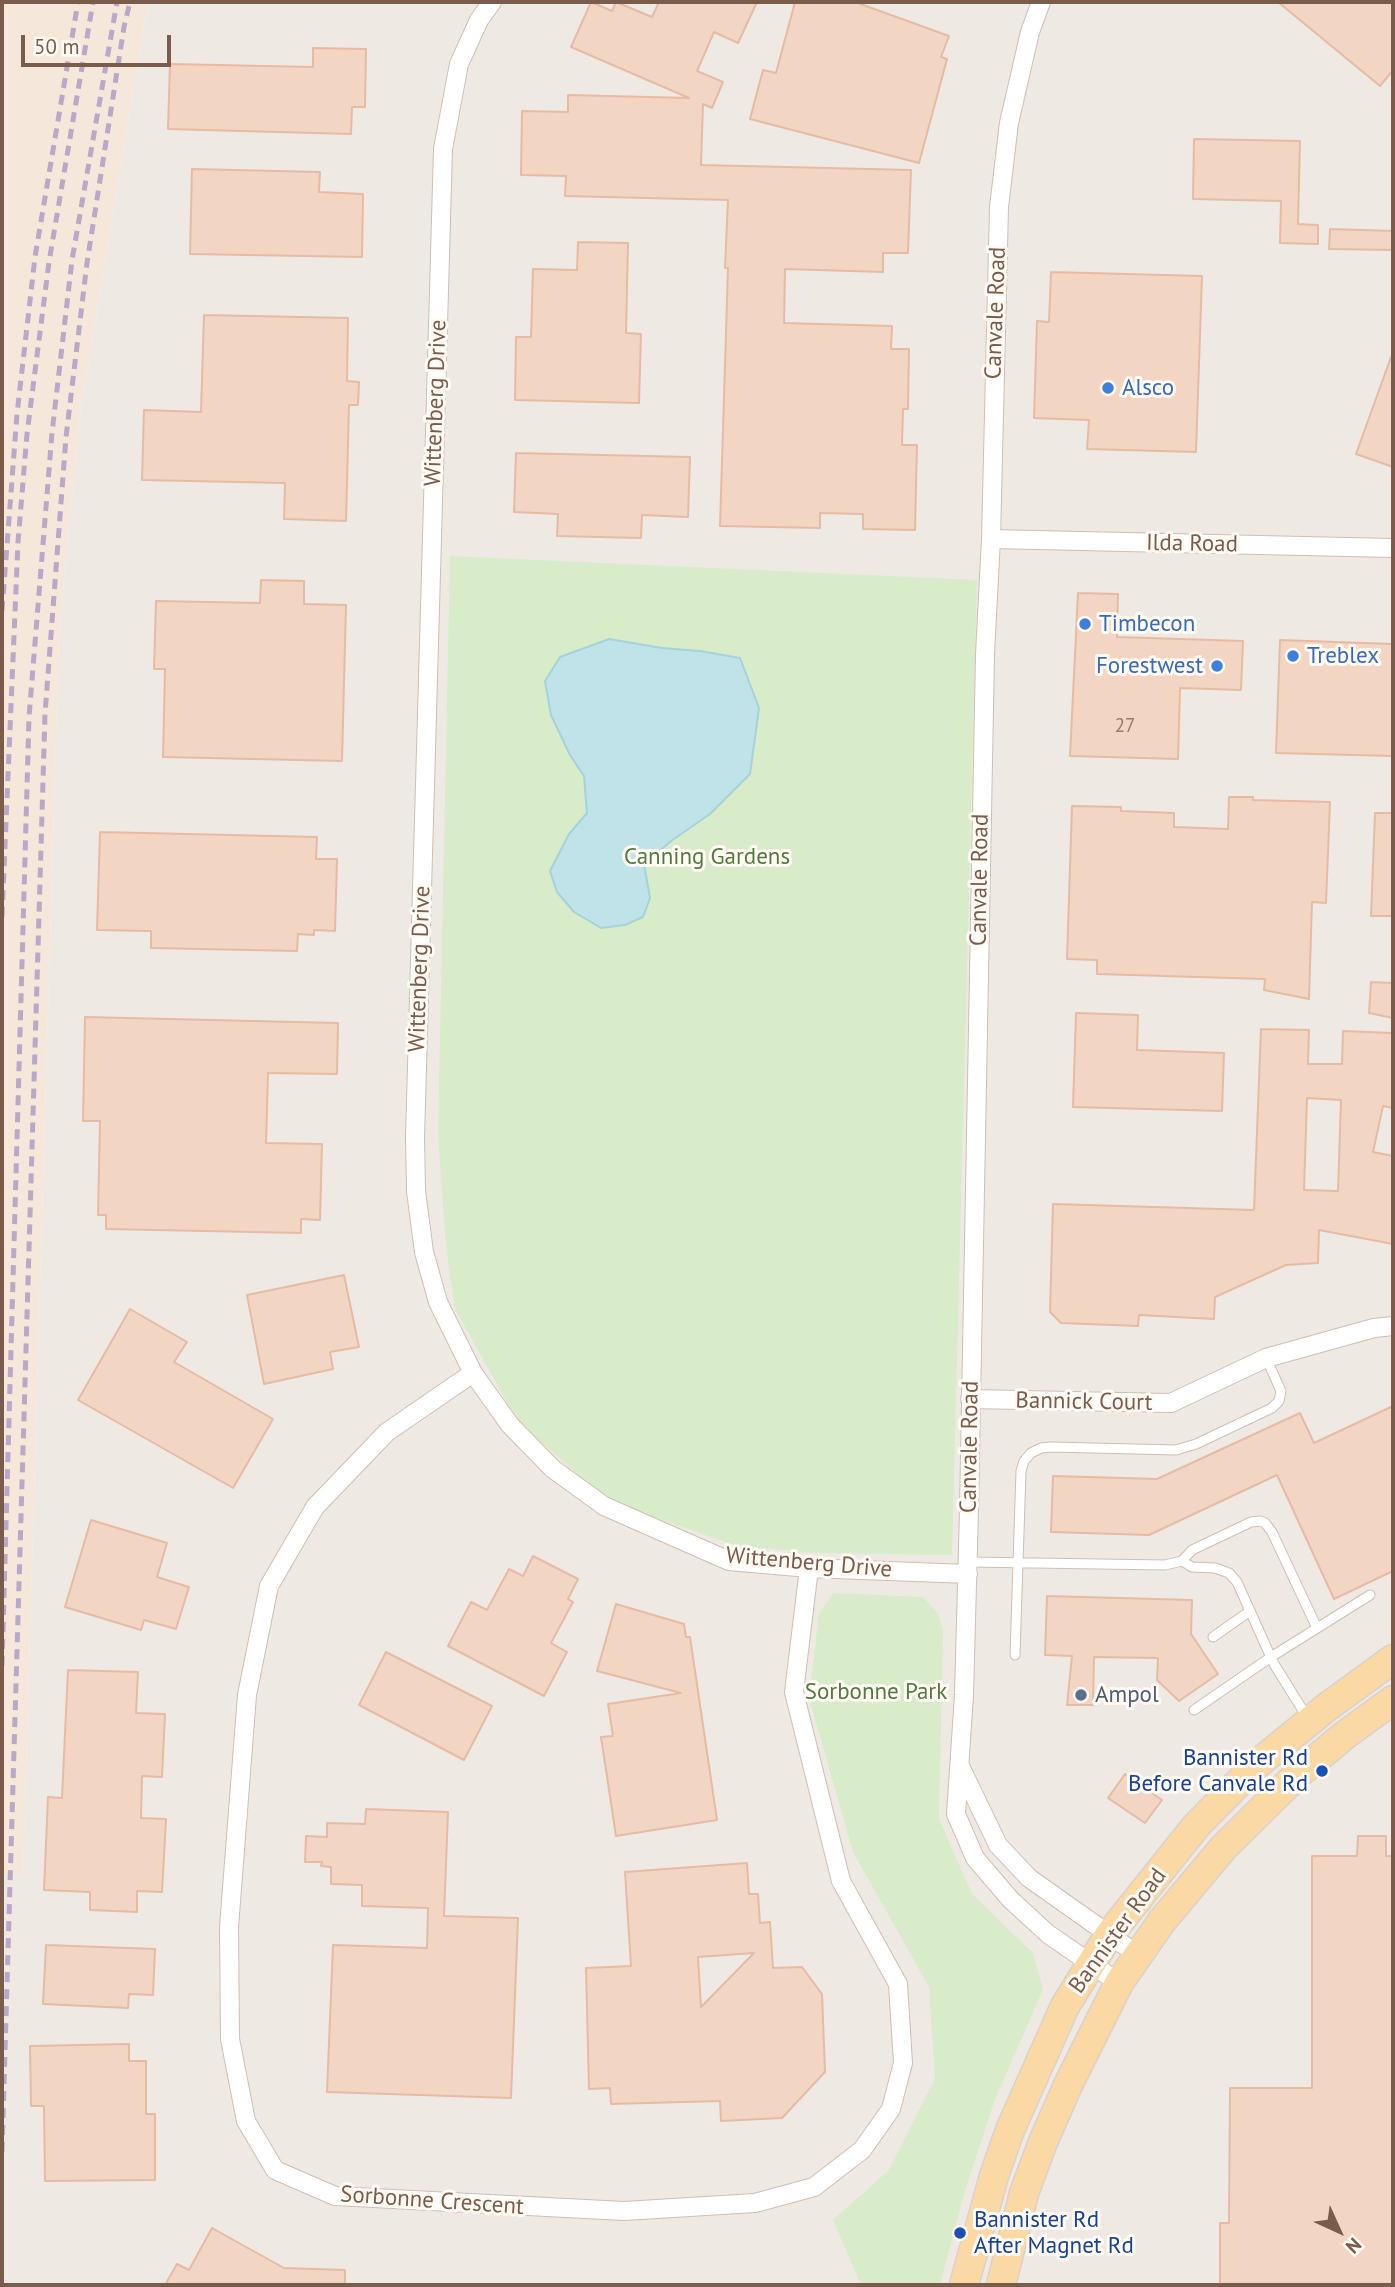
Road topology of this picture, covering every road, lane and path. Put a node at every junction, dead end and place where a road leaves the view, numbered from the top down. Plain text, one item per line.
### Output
1 (492, 2) edge
2 (1041, 2) edge
3 (991, 539) junction
4 (1393, 548) edge
5 (1393, 1326) edge
6 (1266, 1358) junction
7 (473, 1373) junction
8 (970, 1399) junction
9 (1182, 1561) junction
10 (1017, 1563) junction
11 (808, 1568) junction
12 (968, 1568) junction
13 (1370, 1595) dead end
14 (1250, 1611) junction
15 (1317, 1628) junction
16 (1213, 1637) dead end
17 (1015, 1655) dead end
18 (1271, 1657) junction
19 (1393, 1659) edge
20 (1393, 1700) edge
21 (1194, 1710) dead end
22 (1310, 1720) junction
23 (959, 1763) junction
24 (1109, 1935) junction
25 (1139, 1955) junction
26 (1090, 1964) junction
27 (1119, 1983) junction
28 (964, 2285) edge
29 (1001, 2285) edge

1 - 7 street, Wittenberg Drive
2 - 3 street, Canvale Road
3 - 4 street, Ilda Road
3 - 8 street, Canvale Road
5 - 6 street, Bannick Court
6 - 8 street, Bannick Court
6 - 10 lane
7 - 11 street, Wittenberg Drive
7 - 11 street, Sorbonne Crescent
8 - 12 street, Canvale Road
9 - 10 lane
9 - 14 lane
9 - 15 lane
10 - 12 lane
10 - 17 lane
11 - 12 street, Wittenberg Drive
12 - 23 street, Canvale Road
13 - 15 lane
14 - 16 lane
14 - 18 lane
15 - 18 lane
18 - 21 lane
18 - 22 lane
19 - 22 main road, Bannister Road
20 - 25 main road, Bannister Road
22 - 24 main road, Bannister Road
23 - 24 street, Canvale Road
23 - 26 street, Canvale Road
24 - 25 street, Canvale Road
24 - 26 main road, Bannister Road
25 - 27 main road, Bannister Road
26 - 27 street, Canvale Road
26 - 28 main road, Bannister Road
27 - 29 main road, Bannister Road

